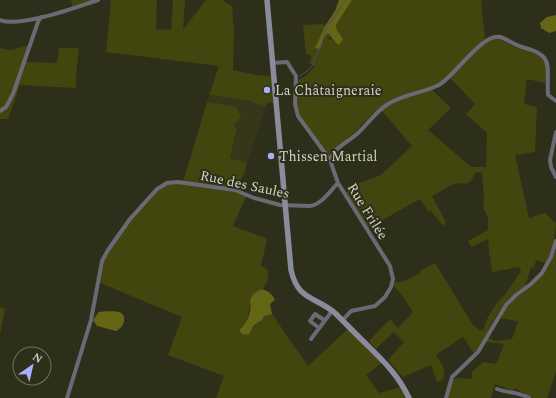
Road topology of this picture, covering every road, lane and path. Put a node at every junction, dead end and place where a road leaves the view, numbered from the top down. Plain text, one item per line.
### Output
1 (98, 0) edge
2 (267, 0) edge
3 (41, 17) junction
4 (0, 20) edge
5 (272, 64) junction
6 (556, 101) edge
7 (0, 111) edge
8 (556, 132) edge
9 (330, 160) junction
10 (556, 177) edge
11 (338, 184) junction
12 (285, 205) junction
13 (556, 242) edge
14 (332, 311) junction
15 (324, 320) junction
16 (342, 321) junction
17 (319, 328) junction
18 (311, 339) dead end
19 (497, 389) dead end
20 (67, 398) edge
21 (409, 398) edge
22 (446, 398) edge
23 (528, 398) edge

1 - 3 street
2 - 5 street
3 - 4 street
3 - 7 street
5 - 9 street, Rue Frilée
5 - 12 street
6 - 9 street
8 - 10 street
9 - 11 street, Rue Frilée
11 - 12 street, Rue des Saules
11 - 16 street, Rue Frilée
12 - 14 street
12 - 20 street, Rue des Saules
13 - 22 street
14 - 15 street
14 - 16 street
15 - 17 street
15 - 17 street
16 - 21 street
17 - 18 street
19 - 23 street

